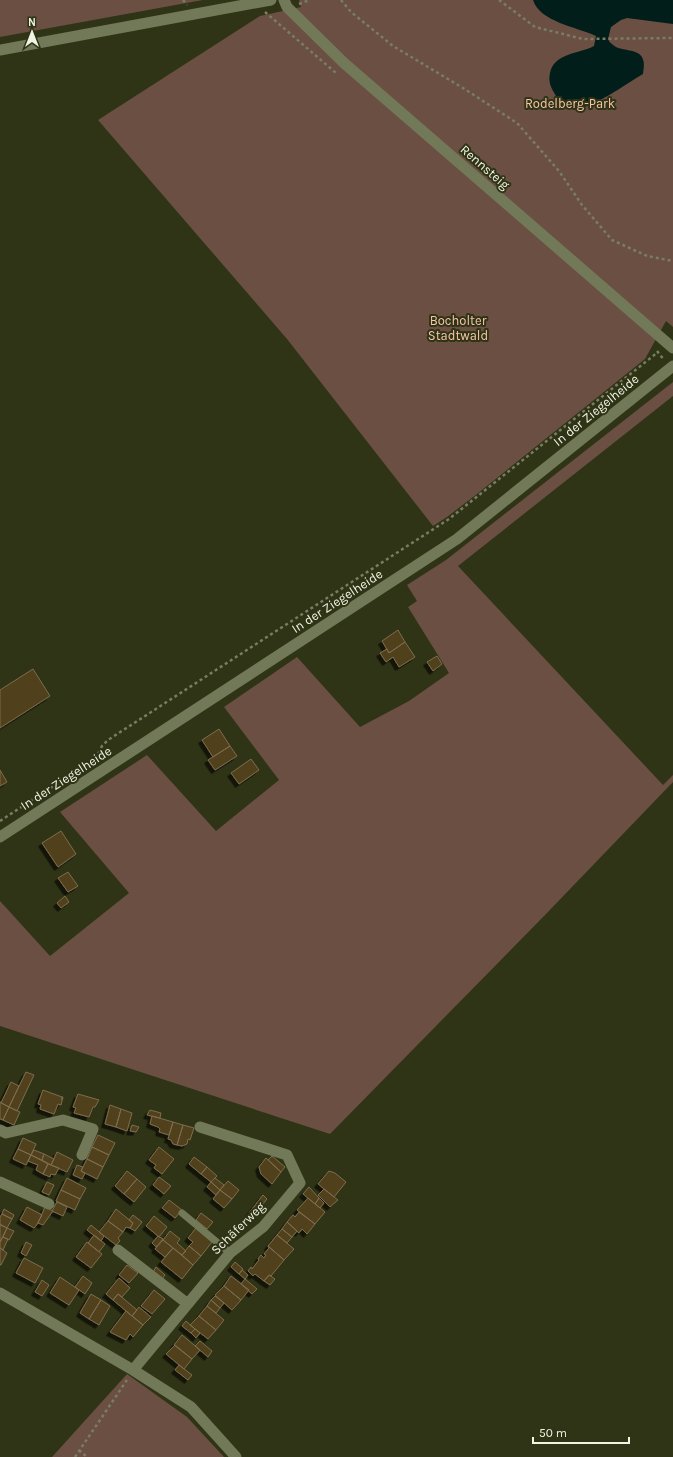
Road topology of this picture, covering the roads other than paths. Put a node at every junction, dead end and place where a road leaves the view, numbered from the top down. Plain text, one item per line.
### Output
1 (271, 0) edge
2 (284, 0) edge
3 (0, 50) edge
4 (673, 348) edge
5 (673, 366) edge
6 (0, 837) edge
7 (200, 1127) dead end
8 (0, 1130) edge
9 (82, 1155) dead end
10 (0, 1182) edge
11 (50, 1204) dead end
12 (182, 1213) dead end
13 (118, 1250) dead end
14 (230, 1253) junction
15 (0, 1293) edge
16 (188, 1304) junction
17 (133, 1370) junction
18 (236, 1457) edge

1 - 3 street
2 - 4 street, Rennsteig
5 - 6 street, In der Ziegelheide
7 - 14 street, Schäferweg
8 - 9 street
10 - 11 street
12 - 14 lane
13 - 16 street
14 - 16 street, Schäferweg
15 - 17 street
16 - 17 street, Schäferweg
17 - 18 street

